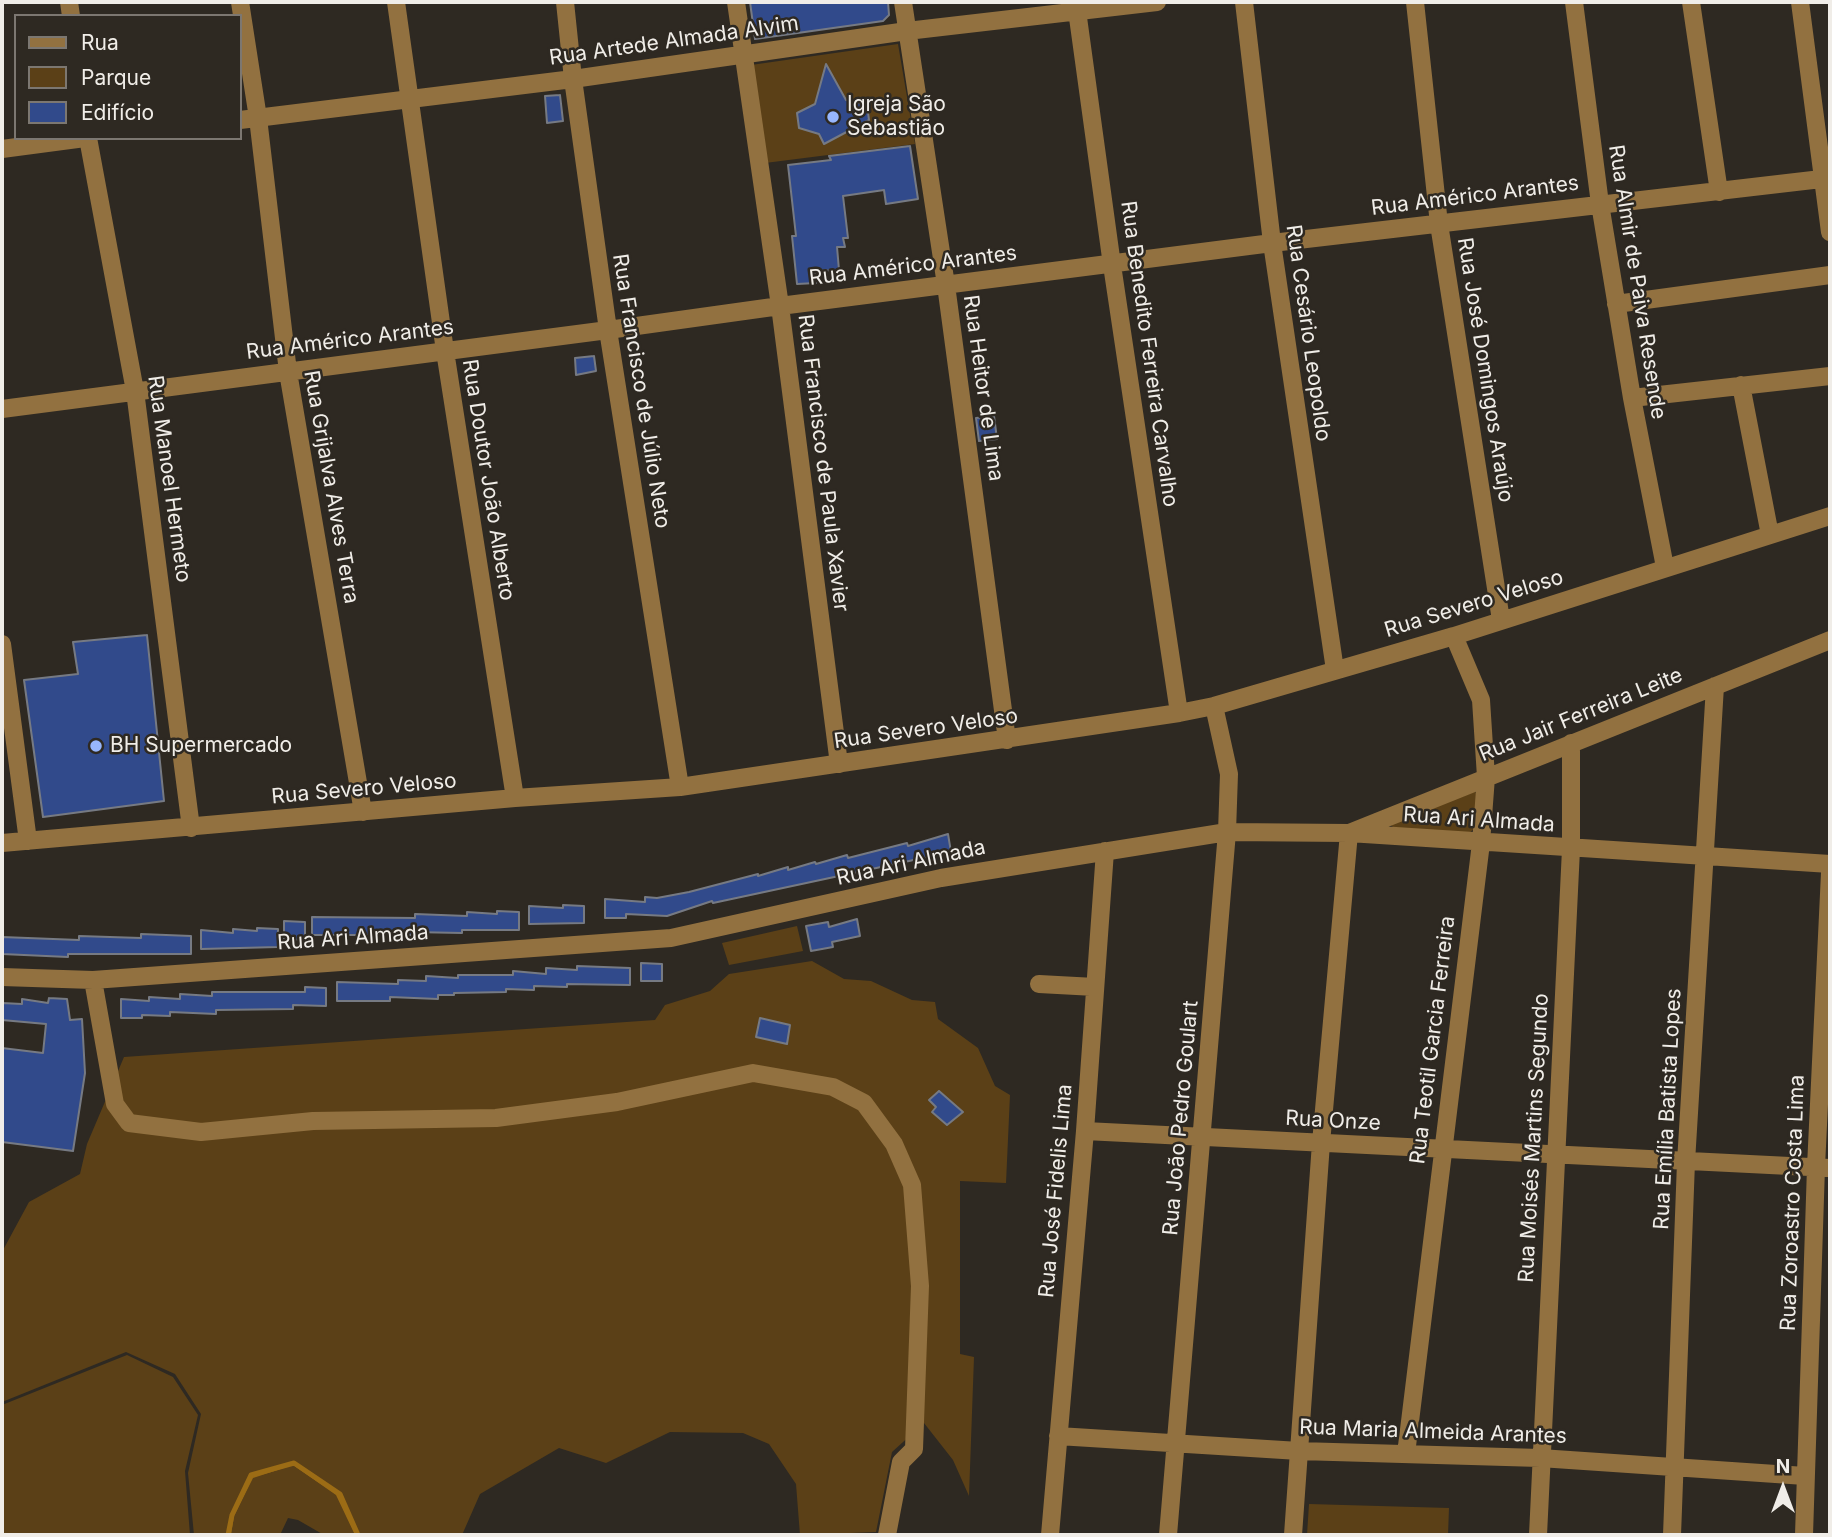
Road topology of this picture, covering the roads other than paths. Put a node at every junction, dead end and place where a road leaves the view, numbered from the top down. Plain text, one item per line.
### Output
1 (397, 2) edge
2 (565, 2) edge
3 (736, 2) edge
4 (903, 2) edge
5 (1157, 2) edge
6 (1244, 2) edge
7 (1415, 2) edge
8 (1574, 2) edge
9 (1691, 2) edge
10 (1800, 2) edge
11 (1077, 7) edge
12 (242, 28) edge
13 (907, 31) junction
14 (743, 54) junction
15 (573, 79) junction
16 (411, 100) junction
17 (249, 119) edge
18 (72, 140) edge
19 (87, 140) edge
20 (2, 149) edge
21 (1827, 179) edge
22 (1719, 192) junction
23 (1600, 204) junction
24 (1439, 224) junction
25 (1830, 232) edge
26 (1272, 243) junction
27 (1112, 264) junction
28 (1830, 275) edge
29 (946, 285) junction
30 (1616, 304) junction
31 (779, 306) junction
32 (608, 330) junction
33 (445, 351) junction
34 (288, 372) junction
35 (1830, 376) edge
36 (1741, 386) junction
37 (135, 391) junction
38 (1632, 398) junction
39 (2, 409) edge
40 (1830, 516) edge
41 (1770, 535) junction
42 (1665, 567) junction
43 (1501, 620) junction
44 (1454, 636) junction
45 (1830, 640) edge
46 (2, 644) edge
47 (1335, 670) junction
48 (1715, 687) junction
49 (1214, 706) junction
50 (1179, 713) junction
51 (1007, 740) junction
52 (1571, 743) junction
53 (839, 764) junction
54 (1486, 776) junction
55 (680, 787) junction
56 (514, 798) junction
57 (363, 812) junction
58 (191, 828) junction
59 (1227, 832) junction
60 (1349, 833) junction
61 (28, 841) junction
62 (2, 843) edge
63 (1480, 843) junction
64 (1571, 849) junction
65 (1105, 850) junction
66 (1706, 857) junction
67 (1830, 864) edge
68 (1830, 873) edge
69 (2, 977) edge
70 (93, 980) junction
71 (1039, 984) dead end
72 (1095, 987) junction
73 (1084, 1131) junction
74 (1202, 1137) junction
75 (1321, 1143) junction
76 (1442, 1150) junction
77 (1556, 1155) junction
78 (1686, 1162) junction
79 (1823, 1168) edge
80 (1058, 1436) junction
81 (1177, 1441) junction
82 (1298, 1451) junction
83 (1406, 1454) junction
84 (1540, 1458) junction
85 (1675, 1465) junction
86 (1805, 1476) junction
87 (887, 1535) edge
88 (1050, 1535) edge
89 (1168, 1535) edge
90 (1293, 1535) edge
91 (1538, 1535) edge
92 (1672, 1535) edge
93 (1804, 1535) edge

1 - 16 street, Rua Doutor João Alberto
2 - 15 street, Rua Francisco de Júlio Neto
3 - 14 street, Rua Francisco de Paula Xavier
4 - 13 street, Rua Heitor de Lima
5 - 11 street, Rua Artede Almada Alvim
6 - 26 street, Rua Cesário Leopoldo
7 - 24 street, Rua José Domingos Araújo
8 - 23 street, Rua Almir de Paiva Resende
9 - 22 street
10 - 21 street
11 - 13 street, Rua Artede Almada Alvim
11 - 27 street, Rua Benedito Ferreira Carvalho
12 - 17 street, Rua Grijalva Alves Terra
13 - 14 street, Rua Artede Almada Alvim
13 - 29 street, Rua Heitor de Lima
14 - 15 street, Rua Artede Almada Alvim
14 - 31 street, Rua Francisco de Paula Xavier
15 - 16 street, Rua Artede Almada Alvim
15 - 32 street, Rua Francisco de Júlio Neto
16 - 17 street, Rua Artede Almada Alvim
16 - 33 street, Rua Doutor João Alberto
17 - 34 street, Rua Grijalva Alves Terra
18 - 20 street
19 - 37 street, Rua Manoel Hermeto
21 - 22 street, Rua Américo Arantes
21 - 25 street
22 - 23 street, Rua Américo Arantes
23 - 24 street, Rua Américo Arantes
23 - 30 street, Rua Almir de Paiva Resende
24 - 26 street, Rua Américo Arantes
24 - 43 street, Rua José Domingos Araújo
26 - 27 street, Rua Américo Arantes
26 - 47 street, Rua Cesário Leopoldo
27 - 29 street, Rua Américo Arantes
27 - 50 street, Rua Benedito Ferreira Carvalho
28 - 30 street
29 - 31 street, Rua Américo Arantes
29 - 51 street, Rua Heitor de Lima
30 - 38 street, Rua Almir de Paiva Resende
31 - 32 street, Rua Américo Arantes
31 - 53 street, Rua Francisco de Paula Xavier
32 - 33 street, Rua Américo Arantes
32 - 55 street, Rua Francisco de Júlio Neto
33 - 34 street, Rua Américo Arantes
33 - 56 street, Rua Doutor João Alberto
34 - 37 street, Rua Américo Arantes
34 - 57 street, Rua Grijalva Alves Terra
35 - 36 street
36 - 38 street
36 - 41 street
37 - 39 street, Rua Américo Arantes
37 - 58 street, Rua Manoel Hermeto
38 - 42 street, Rua Almir de Paiva Resende
40 - 41 street, Rua Severo Veloso
41 - 42 street, Rua Severo Veloso
42 - 43 street, Rua Severo Veloso
43 - 44 street, Rua Severo Veloso
44 - 47 street, Rua Severo Veloso
44 - 54 street, Rua Teotil Garcia Ferreira
45 - 48 street, Rua Jair Ferreira Leite
46 - 61 street
47 - 49 street, Rua Severo Veloso
48 - 52 street, Rua Jair Ferreira Leite
48 - 66 street, Rua Emília Batista Lopes
49 - 50 street, Rua Severo Veloso
49 - 59 street, Rua João Pedro Goulart
50 - 51 street, Rua Severo Veloso
51 - 53 street, Rua Severo Veloso
52 - 54 street, Rua Jair Ferreira Leite
52 - 64 street, Rua Moisés Martins Segundo
53 - 55 street, Rua Severo Veloso
54 - 60 street, Rua Jair Ferreira Leite
54 - 63 street, Rua Teotil Garcia Ferreira
55 - 56 street, Rua Severo Veloso
56 - 57 street, Rua Severo Veloso
57 - 58 street, Rua Severo Veloso
58 - 61 street, Rua Severo Veloso
59 - 60 street, Rua Ari Almada
59 - 65 street, Rua Ari Almada
59 - 74 street, Rua João Pedro Goulart
60 - 63 street, Rua Ari Almada
60 - 75 street
61 - 62 street, Rua Severo Veloso
63 - 64 street, Rua Ari Almada
63 - 76 street, Rua Teotil Garcia Ferreira
64 - 66 street, Rua Ari Almada
64 - 77 street, Rua Moisés Martins Segundo
65 - 70 street, Rua Ari Almada
65 - 72 street, Rua José Fidelis Lima
66 - 67 street, Rua Ari Almada
66 - 78 street, Rua Emília Batista Lopes
68 - 79 street, Rua Zoroastro Costa Lima
69 - 70 street, Rua Ari Almada
70 - 87 street
71 - 72 street
72 - 73 street, Rua José Fidelis Lima
73 - 74 street, Rua Onze
73 - 80 street, Rua José Fidelis Lima
74 - 75 street, Rua Onze
74 - 81 street, Rua João Pedro Goulart
75 - 76 street, Rua Onze
75 - 82 street
76 - 77 street, Rua Onze
76 - 83 street, Rua Teotil Garcia Ferreira
77 - 78 street, Rua Onze
77 - 84 street, Rua Moisés Martins Segundo
78 - 79 street, Rua Onze
78 - 85 street, Rua Emília Batista Lopes
79 - 86 street, Rua Zoroastro Costa Lima
80 - 81 street, Rua Maria Almeida Arantes
80 - 88 street, Rua José Fidelis Lima
81 - 82 street, Rua Maria Almeida Arantes
81 - 89 street, Rua João Pedro Goulart
82 - 83 street, Rua Maria Almeida Arantes
82 - 90 street
83 - 84 street, Rua Maria Almeida Arantes
84 - 85 street, Rua Maria Almeida Arantes
84 - 91 street, Rua Moisés Martins Segundo
85 - 86 street, Rua Maria Almeida Arantes
85 - 92 street, Rua Emília Batista Lopes
86 - 93 street, Rua Zoroastro Costa Lima

